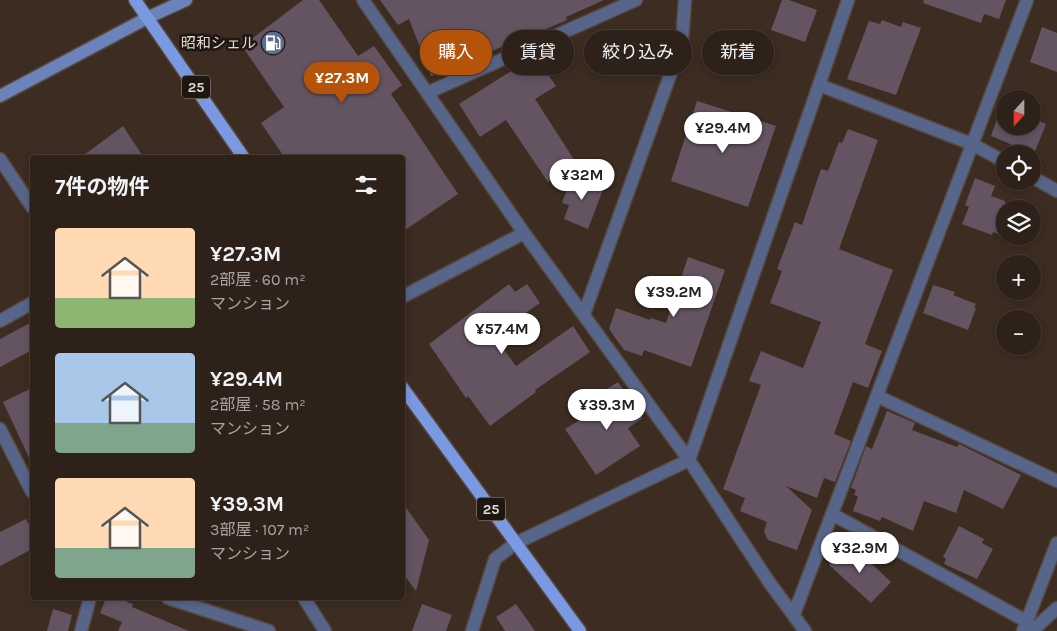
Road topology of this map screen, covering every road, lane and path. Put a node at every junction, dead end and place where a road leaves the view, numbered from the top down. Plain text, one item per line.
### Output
1 (135, 0) edge
2 (186, 0) edge
3 (364, 0) edge
4 (636, 0) edge
5 (685, 0) edge
6 (848, 0) edge
7 (1027, 0) edge
8 (148, 17) junction
9 (819, 85) junction
10 (429, 92) junction
11 (0, 96) edge
12 (972, 144) junction
13 (242, 155) edge
14 (996, 157) edge
15 (0, 159) edge
16 (1041, 182) edge
17 (1057, 191) edge
18 (30, 204) edge
19 (524, 233) junction
20 (405, 295) edge
21 (30, 304) edge
22 (584, 314) junction
23 (0, 321) edge
24 (405, 391) edge
25 (877, 396) junction
26 (0, 429) edge
27 (689, 460) junction
28 (1057, 481) edge
29 (30, 488) edge
30 (832, 514) junction
31 (516, 543) junction
32 (1057, 543) edge
33 (89, 600) edge
34 (174, 600) edge
35 (305, 600) edge
36 (1057, 608) edge
37 (794, 614) junction
38 (1027, 628) edge
39 (81, 631) edge
40 (269, 631) edge
41 (325, 631) edge
42 (472, 631) edge
43 (580, 631) edge
44 (805, 631) edge

1 - 8 main road, 25
2 - 8 street
3 - 10 street
4 - 10 street
5 - 22 street
6 - 9 street
7 - 12 street
8 - 11 street
8 - 13 main road, 25
9 - 12 street
9 - 27 street
10 - 19 street
12 - 14 street
12 - 25 street
15 - 18 street
16 - 17 street
19 - 20 street
19 - 22 street
21 - 23 street
22 - 27 street
24 - 31 main road, 25
25 - 28 street
25 - 30 street
26 - 29 street
27 - 31 street
27 - 37 street
30 - 37 street
30 - 38 street
31 - 42 street
31 - 43 main road, 25
32 - 38 street
33 - 39 street
34 - 40 street
35 - 41 street
36 - 38 street
37 - 44 street

